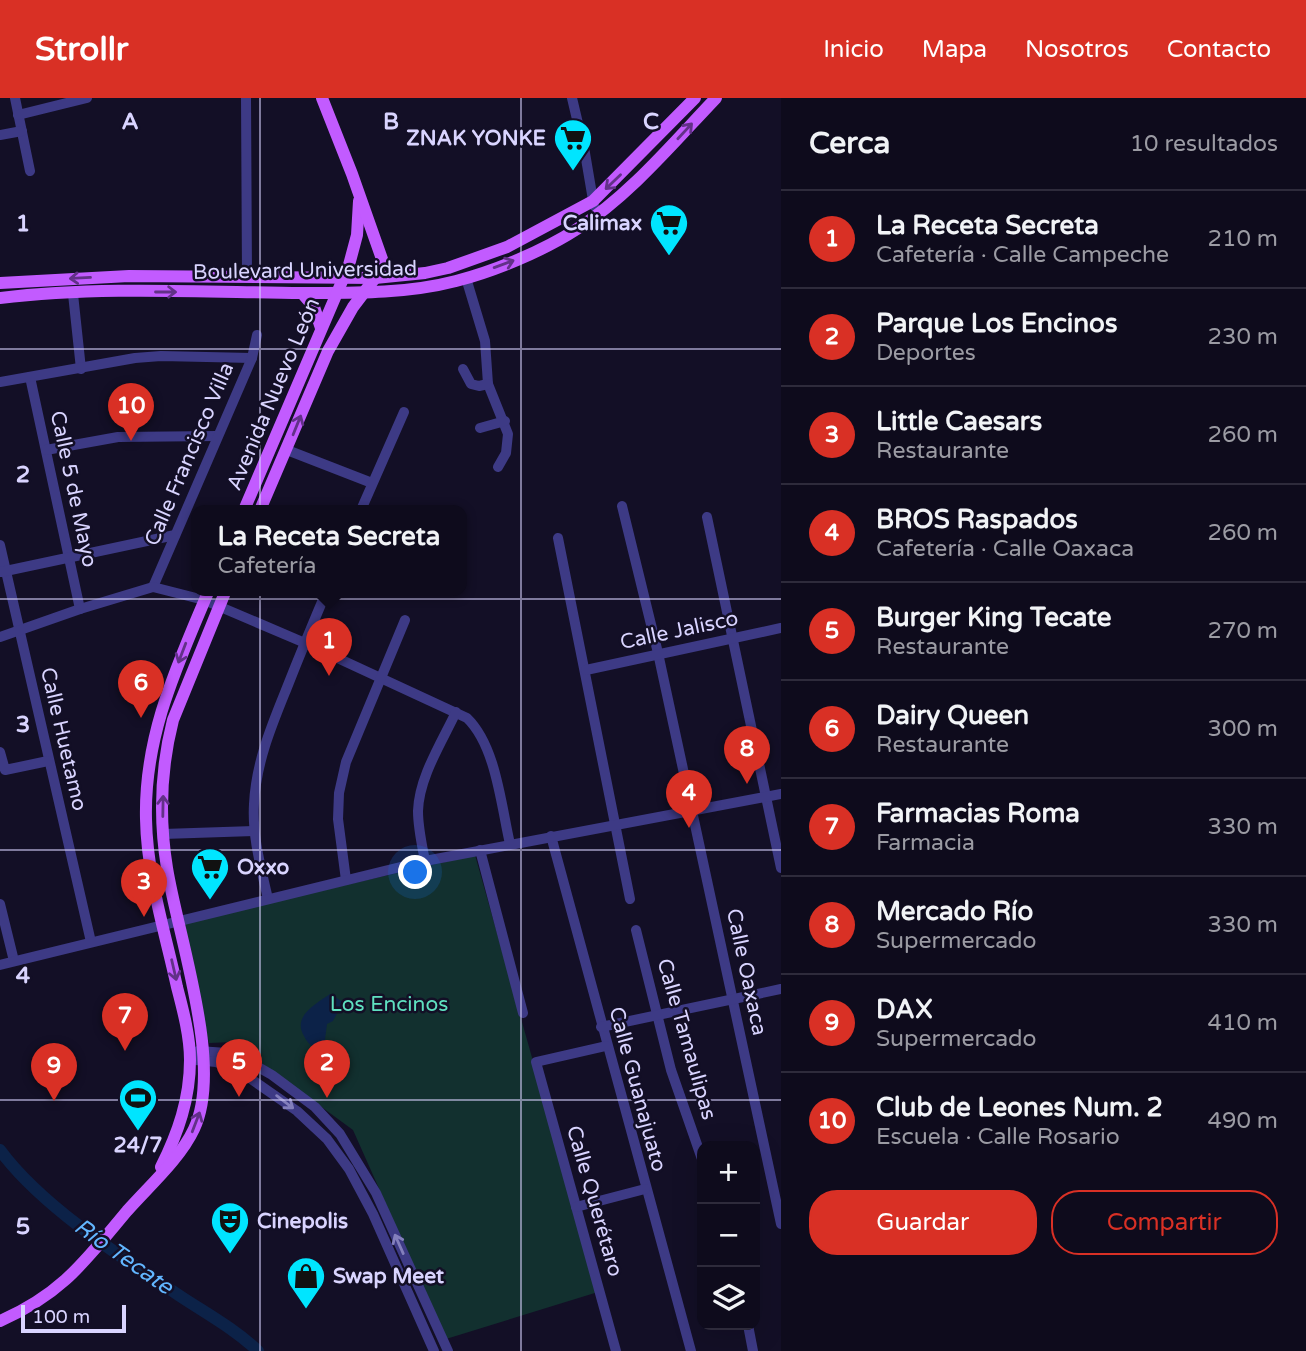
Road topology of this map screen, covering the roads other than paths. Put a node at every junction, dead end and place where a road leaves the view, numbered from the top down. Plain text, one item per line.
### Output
1 (15, 98) edge
2 (87, 98) edge
3 (246, 98) edge
4 (322, 98) edge
5 (572, 98) edge
6 (695, 98) edge
7 (716, 98) edge
8 (18, 114) junction
9 (22, 131) junction
10 (0, 135) edge
11 (30, 171) dead end
12 (359, 197) junction
13 (593, 201) junction
14 (595, 217) junction
15 (381, 253) junction
16 (130, 276) junction
17 (403, 276) junction
18 (247, 277) junction
19 (344, 278) junction
20 (375, 278) junction
21 (461, 279) junction
22 (0, 283) edge
23 (366, 291) junction
24 (104, 293) junction
25 (302, 293) junction
26 (338, 293) junction
27 (73, 294) junction
28 (0, 298) edge
29 (321, 328) junction
30 (257, 335) dead end
31 (252, 358) junction
32 (82, 369) junction
33 (463, 369) dead end
34 (30, 377) junction
35 (0, 382) edge
36 (488, 384) junction
37 (404, 412) dead end
38 (505, 421) junction
39 (480, 428) dead end
40 (217, 436) junction
41 (46, 450) junction
42 (287, 450) junction
43 (498, 467) dead end
44 (372, 483) junction
45 (246, 505) edge
46 (263, 505) edge
47 (363, 505) edge
48 (622, 506) dead end
49 (707, 517) dead end
50 (175, 535) junction
51 (558, 538) dead end
52 (0, 545) edge
53 (69, 557) junction
54 (3, 572) edge
55 (153, 587) junction
56 (191, 593) edge
57 (207, 596) edge
58 (208, 596) edge
59 (224, 596) edge
60 (325, 596) edge
61 (219, 607) junction
62 (80, 609) junction
63 (405, 620) dead end
64 (781, 628) edge
65 (20, 632) junction
66 (0, 638) edge
67 (733, 638) junction
68 (305, 643) junction
69 (658, 653) junction
70 (586, 670) junction
71 (380, 677) junction
72 (456, 712) junction
73 (0, 752) edge
74 (48, 761) junction
75 (781, 794) edge
76 (768, 797) junction
77 (692, 811) junction
78 (616, 825) junction
79 (254, 831) junction
80 (163, 834) junction
81 (551, 836) junction
82 (510, 844) junction
83 (480, 850) junction
84 (425, 861) junction
85 (781, 868) edge
86 (346, 880) junction
87 (268, 899) junction
88 (630, 899) dead end
89 (0, 904) edge
90 (178, 922) junction
91 (163, 925) junction
92 (636, 930) dead end
93 (91, 942) junction
94 (14, 961) junction
95 (0, 965) edge
96 (781, 989) edge
97 (733, 999) junction
98 (523, 1013) dead end
99 (659, 1014) junction
100 (601, 1027) junction
101 (606, 1046) junction
102 (204, 1055) junction
103 (190, 1056) junction
104 (697, 1145) edge
105 (157, 1177) junction
106 (645, 1189) junction
107 (576, 1207) junction
108 (384, 1210) junction
109 (373, 1214) junction
110 (781, 1224) edge
111 (0, 1321) edge
112 (749, 1330) edge
113 (435, 1351) edge
114 (447, 1351) edge
115 (616, 1351) edge
116 (691, 1351) edge
117 (753, 1351) edge

1 - 8 street
2 - 8 street
3 - 18 street
4 - 12 main road
5 - 13 street
6 -> 13 main road, Boulevard Universidad
14 -> 7 main road, Boulevard Universidad
8 - 9 street
9 - 10 street
9 - 11 street
12 - 15 main road
12 - 19 main road, Avenida Nuevo León
13 - 14 street
13 - 17 main road, Boulevard Universidad
21 -> 14 main road, Boulevard Universidad
15 - 17 main road
15 - 20 main road
16 - 18 main road, Boulevard Universidad
16 -> 22 main road, Boulevard Universidad
16 - 24 main road
17 - 20 main road, Boulevard Universidad
18 - 19 main road, Boulevard Universidad
19 - 20 main road, Boulevard Universidad
19 - 26 main road, Avenida Nuevo León
20 - 23 main road, Avenida Nuevo León
21 - 23 main road, Boulevard Universidad
21 - 36 street
23 - 26 main road, Boulevard Universidad
42 -> 23 main road, Avenida Nuevo León
24 -> 25 main road, Boulevard Universidad
24 - 27 main road, Boulevard Universidad
25 - 26 main road, Boulevard Universidad
25 - 29 main road
26 - 29 main road, Avenida Nuevo León
27 - 28 main road, Boulevard Universidad
27 - 32 street
29 - 45 main road, Avenida Nuevo León
30 - 31 street, Calle Francisco Villa
31 - 32 street
31 - 40 street, Calle Francisco Villa
32 - 34 street
33 - 36 street
34 - 35 street
34 - 41 street, Calle 5 de Mayo
36 - 38 street
37 - 44 street
38 - 39 street
38 - 43 street
40 - 41 street
40 - 50 street, Calle Francisco Villa
41 - 53 street, Calle 5 de Mayo
42 - 44 street
42 - 46 main road, Avenida Nuevo León
44 - 47 street
48 - 69 street, Calle Oaxaca
49 - 67 street
50 - 53 street
50 - 55 street, Calle Francisco Villa
51 - 70 street
52 - 54 street, Calle Huetamo
53 - 54 street
53 - 62 street, Calle 5 de Mayo
54 - 65 street, Calle Huetamo
55 - 56 street
55 - 62 street
57 -> 91 main road
58 - 61 street
59 - 61 main road
60 - 68 street
61 - 68 street
80 -> 61 main road
62 - 65 street
63 - 71 street
64 - 67 street, Calle Jalisco
65 - 66 street
65 - 74 street, Calle Huetamo
67 - 69 street, Calle Jalisco
67 - 76 street
68 - 71 street
68 - 79 street
69 - 70 street, Calle Jalisco
69 - 77 street, Calle Oaxaca
70 - 78 street
71 - 72 street
71 - 86 street
72 - 82 street
72 - 84 street
73 - 74 street
74 - 93 street, Calle Huetamo
75 - 76 street
76 - 77 street
76 - 85 street
77 - 78 street
77 - 97 street, Calle Oaxaca
78 - 81 street
78 - 88 street
79 - 80 street
79 - 87 street
80 - 90 main road
81 - 82 street
81 - 100 street, Calle Guanajuato
82 - 83 street
83 - 84 street
83 - 98 street
84 - 86 street
86 - 87 street
87 - 90 street
89 - 94 street
90 - 91 street
90 - 102 main road
91 - 93 street
91 -> 103 main road
92 - 99 street, Calle Tamaulipas
93 - 94 street
94 - 95 street
96 - 97 street
97 - 99 street
97 - 110 street, Calle Oaxaca
99 - 100 street
99 - 104 street, Calle Tamaulipas
100 - 101 street, Calle Guanajuato
101 - 106 street, Calle Guanajuato
101 - 107 street, Calle Querétaro
102 - 103 street
105 -> 102 main road
102 - 108 street
102 -> 109 street
103 - 105 main road
105 - 111 main road
106 - 107 street
106 - 116 street, Calle Guanajuato
107 - 115 street, Calle Querétaro
108 - 109 street
114 -> 108 street
109 - 113 street
112 - 117 street

